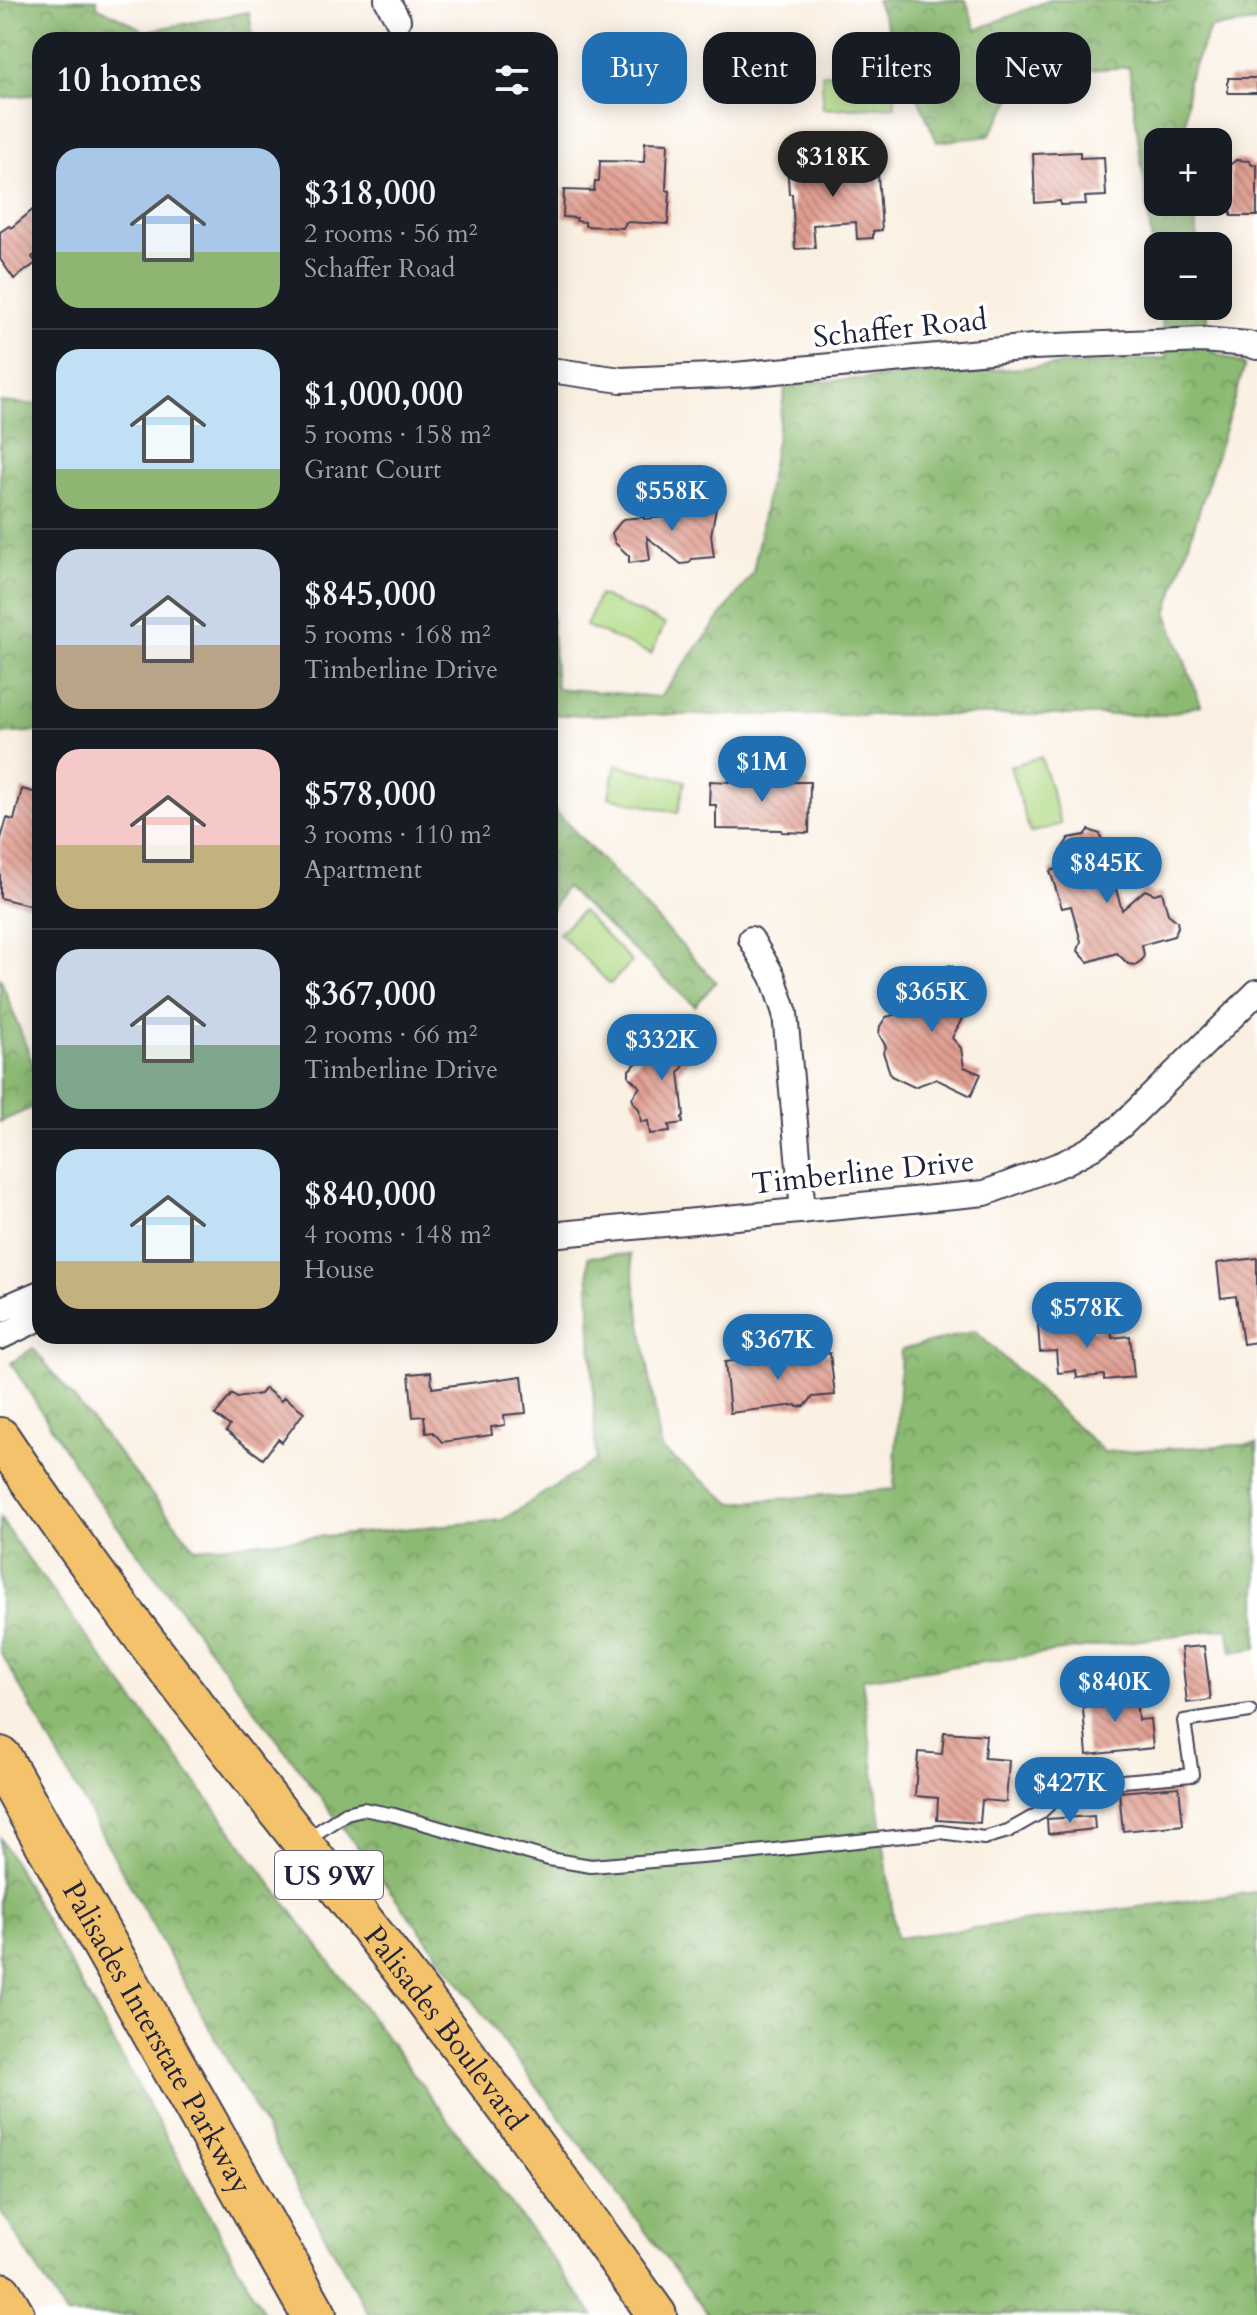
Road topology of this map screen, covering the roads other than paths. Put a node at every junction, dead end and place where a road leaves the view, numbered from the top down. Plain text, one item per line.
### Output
1 (1257, 347) edge
2 (558, 371) edge
3 (751, 939) dead end
4 (1257, 992) edge
5 (803, 1211) junction
6 (558, 1234) edge
7 (32, 1296) edge
8 (0, 1310) edge
9 (32, 1322) edge
10 (0, 1337) edge
11 (0, 1437) edge
12 (1250, 1711) dead end
13 (0, 1759) edge
14 (303, 1842) junction
15 (0, 2295) edge
16 (12, 2315) edge
17 (314, 2315) edge
18 (657, 2315) edge

1 - 2 street, Schaffer Road
3 - 5 street
4 - 5 street, Timberline Drive
5 - 6 street, Timberline Drive
7 - 8 street
9 - 10 street
11 - 14 main road, Palisades Boulevard / US 9W
12 - 14 lane
13 - 17 highway, Palisades Interstate Parkway
14 - 18 main road, Palisades Boulevard / US 9W
15 - 16 highway

